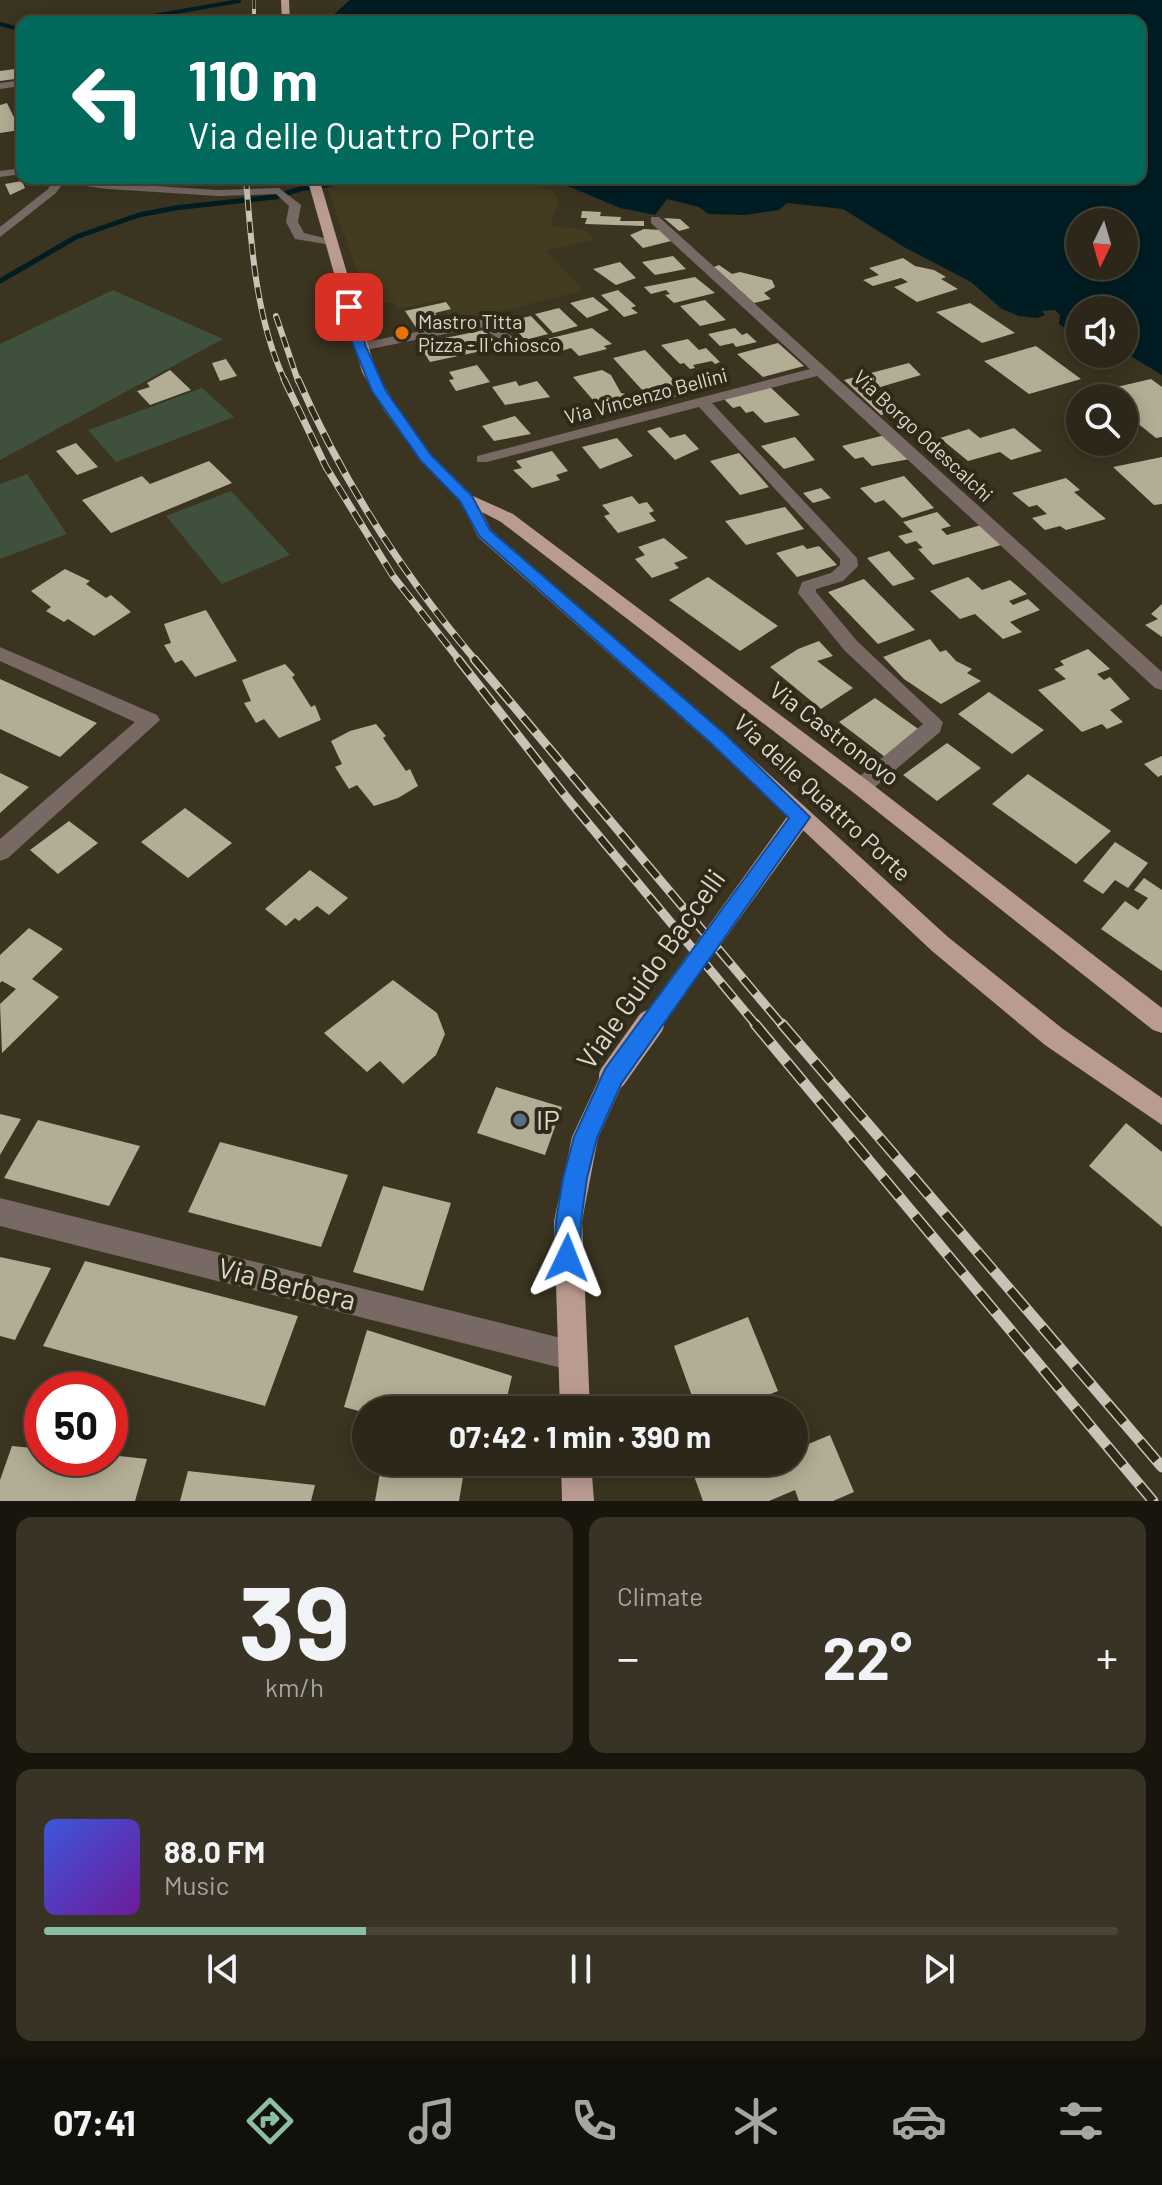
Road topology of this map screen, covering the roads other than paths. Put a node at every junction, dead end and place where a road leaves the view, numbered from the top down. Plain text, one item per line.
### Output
1 (56, 184) edge
2 (98, 184) edge
3 (185, 184) edge
4 (227, 184) edge
5 (314, 184) edge
6 (655, 220) dead end
7 (0, 233) edge
8 (331, 241) junction
9 (518, 344) dead end
10 (360, 347) junction
11 (819, 371) junction
12 (702, 401) junction
13 (482, 459) dead end
14 (467, 499) junction
15 (0, 653) edge
16 (1162, 683) edge
17 (861, 787) junction
18 (800, 817) junction
19 (0, 852) edge
20 (1162, 1022) edge
21 (1162, 1113) edge
22 (0, 1212) edge
23 (573, 1356) junction
24 (574, 1396) edge
25 (577, 1476) edge
26 (578, 1501) edge

1 - 7 street
2 - 8 street
3 - 4 street
5 - 8 main road
6 - 11 street, Via Borgo Odescalchi
8 - 10 main road
9 - 10 street
10 - 14 main road
11 - 12 street, Via Vincenzo Bellini
11 - 16 street, Via Borgo Odescalchi
12 - 13 street, Via Vincenzo Bellini
12 - 17 street
14 - 17 main road, Via Castronovo
14 - 18 main road, Via delle Quattro Porte
15 - 19 street
17 - 20 main road, Via Castronovo
18 - 21 main road, Via delle Quattro Porte
18 - 23 main road, Viale Guido Baccelli, bridge
22 - 23 street, Via Berbera
23 - 24 main road, Viale Guido Baccelli
25 - 26 main road

